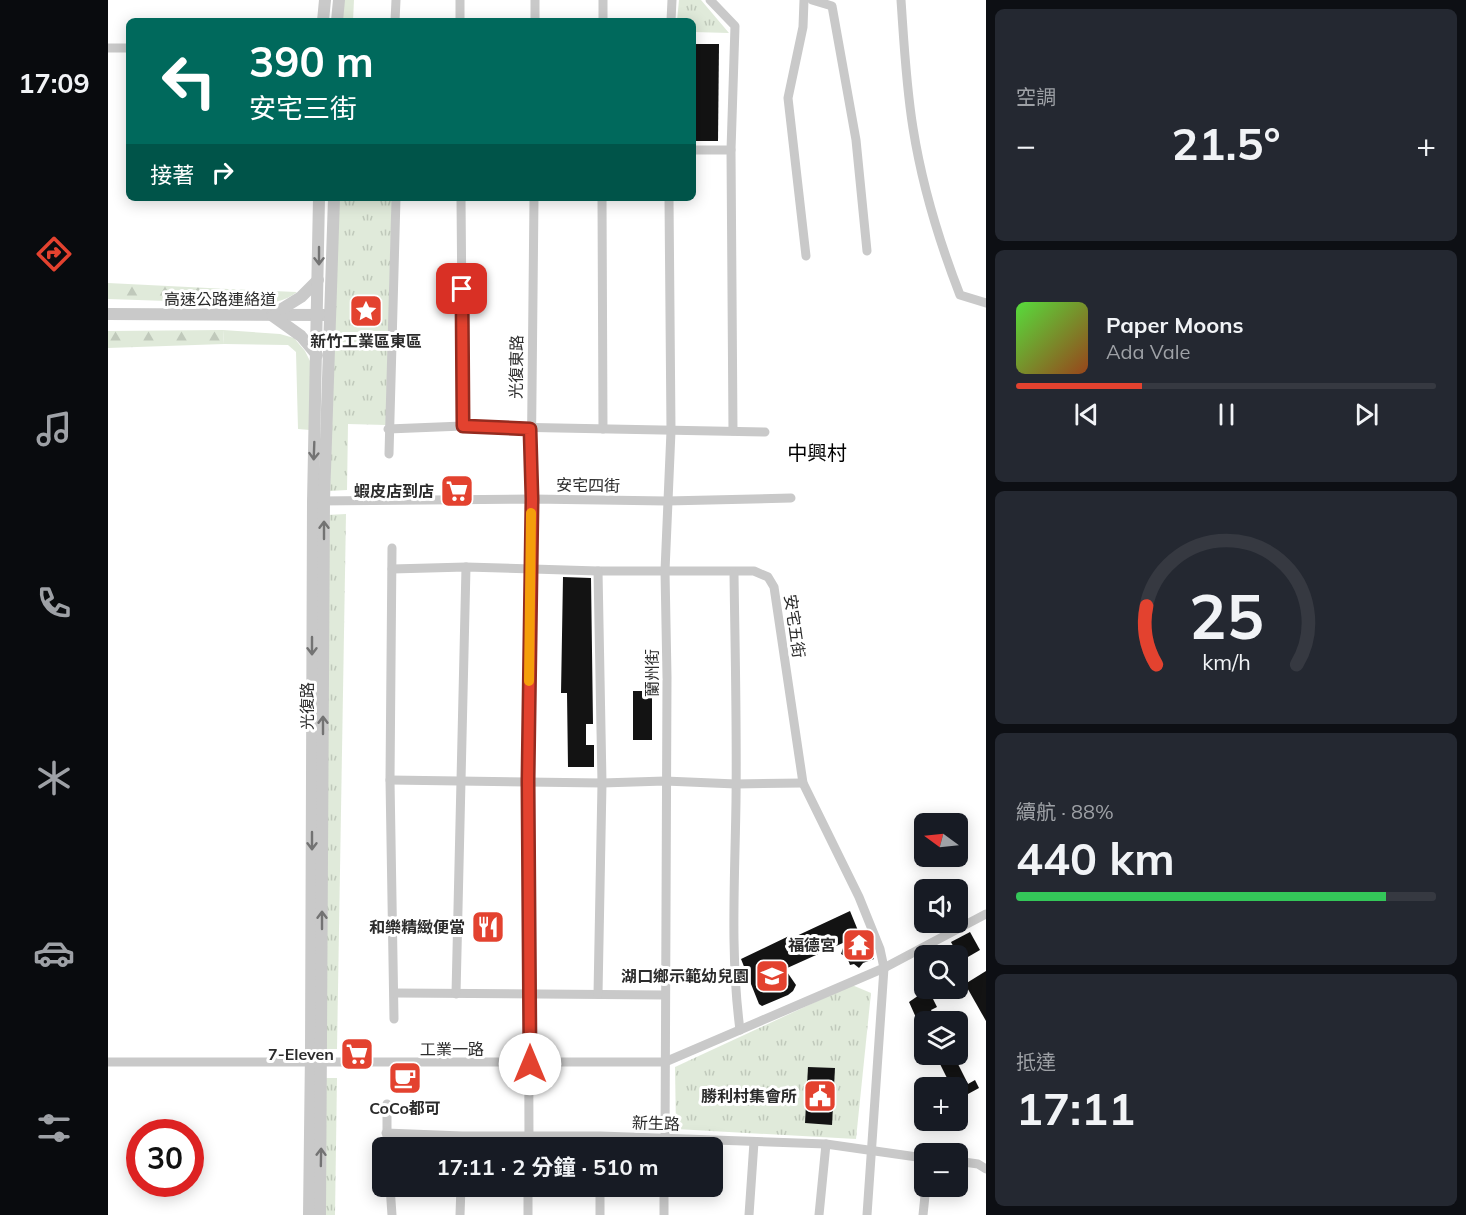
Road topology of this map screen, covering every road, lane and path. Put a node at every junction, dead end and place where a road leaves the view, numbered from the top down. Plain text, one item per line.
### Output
1 (325, 0) edge
2 (339, 0) edge
3 (396, 0) edge
4 (460, 0) edge
5 (535, 0) edge
6 (603, 0) edge
7 (672, 0) edge
8 (710, 0) edge
9 (804, 0) edge
10 (812, 0) edge
11 (901, 0) edge
12 (323, 18) edge
13 (337, 18) edge
14 (396, 18) edge
15 (460, 18) edge
16 (535, 18) edge
17 (603, 18) edge
18 (671, 18) edge
19 (108, 48) edge
20 (126, 48) edge
21 (696, 150) edge
22 (731, 150) junction
23 (319, 201) edge
24 (334, 201) edge
25 (396, 201) edge
26 (461, 201) edge
27 (534, 201) edge
28 (602, 201) edge
29 (669, 201) edge
30 (867, 251) dead end
31 (806, 256) dead end
32 (318, 280) junction
33 (986, 303) edge
34 (108, 314) edge
35 (317, 315) junction
36 (331, 315) junction
37 (272, 316) junction
38 (317, 355) junction
39 (463, 426) junction
40 (388, 429) junction
41 (530, 429) junction
42 (603, 429) junction
43 (671, 431) junction
44 (733, 431) junction
45 (765, 432) dead end
46 (389, 454) dead end
47 (791, 498) dead end
48 (532, 499) junction
49 (319, 501) junction
50 (667, 501) junction
51 (392, 548) dead end
52 (466, 567) junction
53 (392, 569) junction
54 (531, 569) junction
55 (598, 571) junction
56 (664, 571) junction
57 (734, 573) junction
58 (390, 780) junction
59 (462, 781) junction
60 (528, 781) junction
61 (665, 781) junction
62 (602, 783) junction
63 (803, 783) junction
64 (736, 784) junction
65 (986, 914) edge
66 (884, 968) junction
67 (394, 993) junction
68 (456, 994) junction
69 (598, 994) junction
70 (529, 995) junction
71 (665, 995) junction
72 (394, 1019) dead end
73 (740, 1030) junction
74 (108, 1062) edge
75 (665, 1062) junction
76 (316, 1063) junction
77 (530, 1064) junction
78 (387, 1104) dead end
79 (386, 1133) junction
80 (529, 1135) junction
81 (462, 1136) joint
82 (600, 1136) joint
83 (386, 1137) edge
84 (609, 1137) edge
85 (665, 1137) edge
86 (723, 1142) edge
87 (754, 1142) junction
88 (826, 1144) junction
89 (872, 1150) junction
90 (914, 1156) edge
91 (968, 1163) edge
92 (986, 1169) edge
93 (391, 1197) edge
94 (461, 1197) edge
95 (528, 1197) edge
96 (600, 1197) edge
97 (664, 1197) edge
98 (925, 1197) edge
99 (309, 1215) edge
100 (320, 1215) edge
101 (392, 1215) edge
102 (460, 1215) edge
103 (528, 1215) edge
104 (600, 1215) edge
105 (664, 1215) edge
106 (749, 1215) edge
107 (819, 1215) edge
108 (867, 1215) edge
109 (923, 1215) edge

1 - 12 street
2 - 13 street
3 - 14 street
4 - 15 street
5 - 16 street
6 - 17 street
7 - 18 street
8 - 22 street
9 - 31 street
10 - 30 street
11 - 33 street
19 - 20 street
21 - 22 street
22 - 44 street
23 -> 32 street, 光復路
24 - 36 street, 光復路
25 - 40 street
26 - 39 street
27 - 41 street, 光復東路
28 - 42 street
29 - 43 street, 蘭州街
32 - 35 street, 光復路
32 - 37 street
34 - 37 street, 高速公路連絡道
35 - 36 street, 高速公路連絡道
35 - 37 street, 高速公路連絡道
35 - 38 street, 光復路
36 - 49 street, 光復路
37 - 38 street
38 -> 49 street, 光復路
39 - 40 street
39 - 41 street
40 - 46 street
41 - 42 street
41 - 48 street, 光復東路
42 - 43 street
43 - 44 street
43 - 50 street, 蘭州街
44 - 45 street
47 - 50 street, 安宅四街
48 - 49 street, 安宅四街
48 - 50 street, 安宅四街
48 - 54 street, 光復東路
49 - 76 street, 光復路
50 - 56 street, 蘭州街
51 - 53 street
52 - 53 street, 安宅五街
52 - 54 street, 安宅五街
52 - 59 street
53 - 58 street
54 - 55 street, 安宅五街
54 - 60 street, 光復東路
55 - 56 street, 安宅五街
55 - 62 street
56 - 57 street, 安宅五街
56 - 61 street, 蘭州街
57 - 63 street, 安宅五街
57 - 64 street
58 - 59 street
58 - 67 street
59 - 60 street
59 - 68 street
60 - 62 street
60 - 70 street, 光復東路
61 - 62 street
61 - 64 street
61 - 71 street, 蘭州街
62 - 69 street
63 - 64 street
63 - 66 street, 安宅五街
64 - 73 street
65 - 66 street, 工業一路
66 - 73 street, 工業一路
66 - 89 street, 安宅五街
67 - 68 street
67 - 72 street
68 - 70 street
69 - 70 street
69 - 71 street
70 - 77 street, 光復東路
71 - 75 street, 蘭州街
73 - 75 street, 工業一路
74 - 76 street, 工業一路
75 - 77 street, 工業一路
75 - 85 street, 蘭州街
76 - 77 street, 工業一路
76 - 99 street, 光復路
100 -> 76 street, 光復路
77 - 80 street, 光復東路
78 - 79 street
79 - 81 street, 新生路
79 - 83 street
80 - 81 street, 新生路
80 - 82 street, 新生路
82 - 84 street, 新生路
86 - 87 street, 新生路
87 - 88 street, 新生路
87 - 106 street
88 - 89 street, 新生路
88 - 107 street
89 - 90 street, 新生路
89 - 108 street, 安宅五街
91 - 92 street
93 - 101 street
94 - 102 street
95 - 103 street
96 - 104 street
97 - 105 street
98 - 109 street

